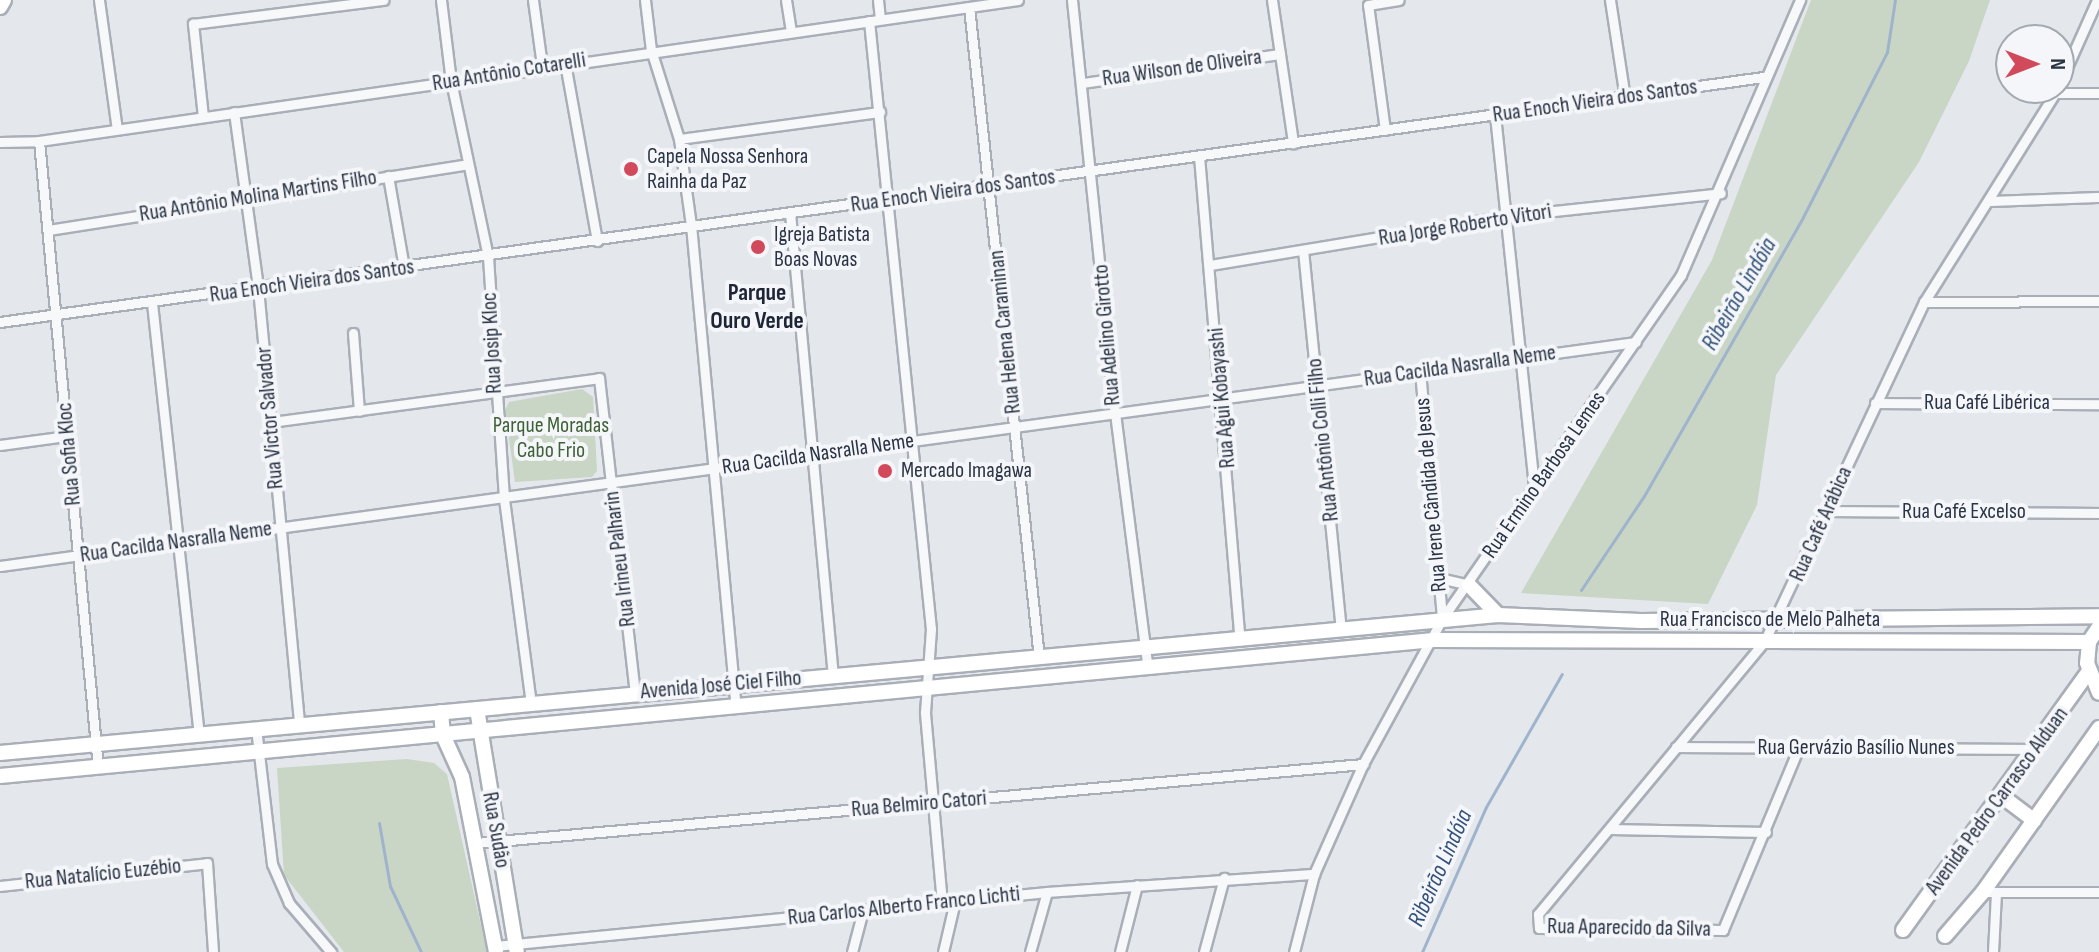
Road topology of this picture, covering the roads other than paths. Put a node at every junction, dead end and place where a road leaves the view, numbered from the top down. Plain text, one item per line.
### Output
1 (4, 0) edge
2 (99, 0) edge
3 (383, 0) edge
4 (441, 0) edge
5 (533, 0) edge
6 (645, 0) edge
7 (786, 0) edge
8 (878, 0) edge
9 (1018, 0) edge
10 (1072, 0) edge
11 (1272, 0) edge
12 (1399, 0) edge
13 (1610, 0) edge
14 (1800, 0) edge
15 (2097, 0) edge
16 (0, 7) edge
17 (969, 7) junction
18 (880, 19) junction
19 (869, 21) junction
20 (791, 32) junction
21 (2075, 49) edge
22 (651, 50) junction
23 (1280, 54) junction
24 (565, 63) junction
25 (542, 66) junction
26 (1764, 77) junction
27 (451, 81) junction
28 (1083, 83) junction
29 (2075, 91) edge
30 (2099, 93) edge
31 (1625, 98) junction
32 (2048, 104) edge
33 (234, 112) junction
34 (880, 112) junction
35 (1495, 115) junction
36 (203, 117) junction
37 (117, 129) junction
38 (1385, 130) junction
39 (679, 139) junction
40 (39, 141) junction
41 (0, 142) edge
42 (1293, 143) junction
43 (1199, 156) junction
44 (468, 164) junction
45 (1092, 171) junction
46 (388, 176) junction
47 (990, 186) junction
48 (1721, 193) junction
49 (246, 196) junction
50 (2099, 197) edge
51 (891, 200) junction
52 (1989, 201) junction
53 (790, 213) junction
54 (1507, 216) junction
55 (691, 225) junction
56 (48, 230) junction
57 (597, 241) junction
58 (1303, 250) junction
59 (488, 257) junction
60 (1210, 265) junction
61 (404, 268) junction
62 (258, 288) junction
63 (2099, 301) edge
64 (1924, 302) junction
65 (152, 303) junction
66 (56, 315) junction
67 (0, 322) edge
68 (353, 333) dead end
69 (1636, 342) junction
70 (1519, 357) junction
71 (1420, 371) junction
72 (1318, 385) junction
73 (495, 393) junction
74 (1223, 398) junction
75 (1875, 403) junction
76 (2099, 404) edge
77 (359, 411) junction
78 (1115, 413) junction
79 (271, 422) junction
80 (1014, 427) junction
81 (67, 436) junction
82 (915, 441) junction
83 (0, 445) edge
84 (814, 454) junction
85 (712, 468) junction
86 (611, 481) junction
87 (1534, 488) junction
88 (504, 499) junction
89 (1828, 511) junction
90 (2099, 513) edge
91 (279, 528) junction
92 (178, 542) junction
93 (78, 555) junction
94 (0, 566) edge
95 (1439, 578) junction
96 (1469, 585) junction
97 (1498, 615) junction
98 (2099, 616) edge
99 (1442, 619) junction
100 (1777, 621) junction
101 (2099, 627) edge
102 (1341, 629) junction
103 (1240, 640) junction
104 (1434, 640) junction
105 (1764, 642) junction
106 (2089, 642) junction
107 (1146, 650) junction
108 (1039, 658) junction
109 (928, 667) junction
110 (1148, 669) junction
111 (2089, 671) junction
112 (833, 675) junction
113 (734, 684) junction
114 (925, 690) junction
115 (635, 693) junction
116 (2099, 693) edge
117 (531, 704) junction
118 (736, 706) junction
119 (477, 709) junction
120 (441, 712) junction
121 (299, 724) junction
122 (256, 728) junction
123 (2099, 728) edge
124 (479, 731) junction
125 (199, 734) junction
126 (443, 735) junction
127 (96, 744) junction
128 (1676, 747) junction
129 (1799, 747) junction
130 (2036, 749) junction
131 (258, 752) junction
132 (0, 753) edge
133 (1363, 764) junction
134 (98, 767) junction
135 (0, 776) edge
136 (2003, 797) junction
137 (933, 802) junction
138 (2034, 820) junction
139 (1610, 829) junction
140 (1766, 832) junction
141 (498, 841) junction
142 (476, 843) junction
143 (1314, 874) junction
144 (1224, 878) junction
145 (1137, 885) junction
146 (0, 886) edge
147 (1047, 892) junction
148 (1989, 892) junction
149 (2099, 892) edge
150 (955, 901) junction
151 (942, 902) junction
152 (863, 910) junction
153 (1537, 925) joint
154 (1903, 930) dead end
155 (1945, 936) dead end
156 (516, 948) edge
157 (496, 949) edge
158 (213, 952) edge
159 (331, 952) edge
160 (852, 952) edge
161 (943, 952) edge
162 (1030, 952) edge
163 (1120, 952) edge
164 (1204, 952) edge
165 (1294, 952) edge
166 (1993, 952) edge

1 - 16 street
2 - 37 street
3 - 36 street
4 - 27 street, Rua Josip Kloc
5 - 25 street
6 - 22 street
7 - 20 street
8 - 18 street
9 - 17 street, Rua Antônio Cotarelli
10 - 28 street, Rua Adelino Girotto
11 - 23 street
12 - 38 street
13 - 31 street
14 - 26 street, Rua Ermino Barbosa Lemes
15 - 21 street, Rua Café Arábica
17 - 18 street, Rua Antônio Cotarelli
17 - 47 street, Rua Helena Caraminan
18 - 19 street, Rua Antônio Cotarelli
19 - 20 street, Rua Antônio Cotarelli
19 - 34 street
20 - 22 street, Rua Antônio Cotarelli
22 - 24 street, Rua Antônio Cotarelli
22 - 39 street
23 - 28 street, Rua Wilson de Oliveira
23 - 42 street
24 - 25 street, Rua Antônio Cotarelli
24 - 57 street
25 - 27 street, Rua Antônio Cotarelli
26 - 31 street, Rua Enoch Vieira dos Santos
26 - 48 street, Rua Ermino Barbosa Lemes
27 - 33 street, Rua Antônio Cotarelli
27 - 44 street, Rua Josip Kloc
28 - 45 street, Rua Adelino Girotto
29 - 30 street
31 - 35 street, Rua Enoch Vieira dos Santos
32 - 52 street, Rua Café Arábica
33 - 36 street, Rua Antônio Cotarelli
33 - 49 street, Rua Victor Salvador
34 - 39 street
34 - 51 street
35 - 38 street, Rua Enoch Vieira dos Santos
35 - 54 street
36 - 37 street, Rua Antônio Cotarelli
37 - 40 street, Rua Antônio Cotarelli
38 - 42 street, Rua Enoch Vieira dos Santos
39 - 55 street
40 - 41 street, Rua Antônio Cotarelli
40 - 56 street, Rua Sofia Kloc
42 - 43 street, Rua Enoch Vieira dos Santos
43 - 45 street, Rua Enoch Vieira dos Santos
43 - 60 street, Rua Agui Kobayashi
44 - 46 street, Rua Antônio Molina Martins Filho
44 - 59 street, Rua Josip Kloc
45 - 47 street, Rua Enoch Vieira dos Santos
45 - 78 street, Rua Adelino Girotto
46 - 49 street, Rua Antônio Molina Martins Filho
46 - 61 street
47 - 51 street, Rua Enoch Vieira dos Santos
47 - 80 street, Rua Helena Caraminan
48 - 54 street, Rua Jorge Roberto Vitori
48 - 69 street, Rua Ermino Barbosa Lemes
49 - 56 street, Rua Antônio Molina Martins Filho
49 - 62 street, Rua Victor Salvador
50 - 52 street
51 - 53 street, Rua Enoch Vieira dos Santos
51 - 82 street
52 - 64 street, Rua Café Arábica
53 - 55 street, Rua Enoch Vieira dos Santos
53 - 84 street
54 - 58 street, Rua Jorge Roberto Vitori
54 - 70 street
55 - 57 street, Rua Enoch Vieira dos Santos
55 - 85 street
56 - 66 street, Rua Sofia Kloc
57 - 59 street, Rua Enoch Vieira dos Santos
58 - 60 street, Rua Jorge Roberto Vitori
58 - 72 street, Rua Antônio Colli Filho
59 - 61 street, Rua Enoch Vieira dos Santos
59 - 73 street, Rua Josip Kloc
60 - 74 street, Rua Agui Kobayashi
61 - 62 street, Rua Enoch Vieira dos Santos
62 - 65 street, Rua Enoch Vieira dos Santos
62 - 79 street, Rua Victor Salvador
63 - 64 street
64 - 75 street, Rua Café Arábica
65 - 66 street, Rua Enoch Vieira dos Santos
65 - 92 street
66 - 67 street, Rua Enoch Vieira dos Santos
66 - 81 street, Rua Sofia Kloc
68 - 77 street
69 - 70 street, Rua Cacilda Nasralla Neme
69 - 87 street, Rua Ermino Barbosa Lemes
70 - 71 street, Rua Cacilda Nasralla Neme
70 - 87 street
71 - 72 street, Rua Cacilda Nasralla Neme
71 - 95 street, Rua Irene Cândida de Jesus
72 - 74 street, Rua Cacilda Nasralla Neme
72 - 102 street, Rua Antônio Colli Filho
73 - 77 street
73 - 86 street, Rua Irineu Palharin
73 - 88 street, Rua Josip Kloc
74 - 78 street, Rua Cacilda Nasralla Neme
74 - 103 street, Rua Agui Kobayashi
75 - 76 street, Rua Café Libérica
75 - 89 street, Rua Café Arábica
77 - 79 street
78 - 80 street, Rua Cacilda Nasralla Neme
78 - 107 street, Rua Adelino Girotto
79 - 91 street, Rua Victor Salvador
80 - 82 street, Rua Cacilda Nasralla Neme
80 - 108 street, Rua Helena Caraminan
81 - 83 street
81 - 93 street, Rua Sofia Kloc
82 - 84 street, Rua Cacilda Nasralla Neme
82 - 109 street
84 - 85 street, Rua Cacilda Nasralla Neme
84 - 112 street
85 - 86 street, Rua Cacilda Nasralla Neme
85 - 113 street
86 - 88 street, Rua Cacilda Nasralla Neme
86 - 115 street, Rua Irineu Palharin
87 - 96 street, Rua Ermino Barbosa Lemes
88 - 91 street, Rua Cacilda Nasralla Neme
88 - 117 street, Rua Josip Kloc
89 - 90 street, Rua Café Excelso
89 - 100 street, Rua Café Arábica
91 - 92 street, Rua Cacilda Nasralla Neme
91 - 121 street, Rua Victor Salvador
92 - 93 street, Rua Cacilda Nasralla Neme
92 - 125 street
93 - 94 street, Rua Cacilda Nasralla Neme
93 - 127 street, Rua Sofia Kloc
95 - 96 street
95 - 99 street, Rua Irene Cândida de Jesus
96 - 97 street
96 - 99 street, Rua Ermino Barbosa Lemes
97 - 99 street, Rua Francisco de Melo Palheta
97 - 100 street, Rua Francisco de Melo Palheta
98 - 100 street, Rua Francisco de Melo Palheta
99 - 102 street, Avenida José Ciel Filho
99 - 104 street, Rua Ermino Barbosa Lemes
100 - 105 street, Rua Café Arábica
101 - 106 street
102 - 103 street, Avenida José Ciel Filho
103 - 107 street, Avenida José Ciel Filho
104 - 105 street, Rua Francisco de Melo Palheta
104 - 110 street, Avenida José Ciel Filho
104 - 133 street, Rua Ermino Barbosa Lemes
105 - 106 street, Rua Francisco de Melo Palheta
105 - 128 street, Rua Café Arábica
106 - 111 street
107 - 108 street, Avenida José Ciel Filho
107 - 110 street, Rua Adelino Girotto
108 - 109 street, Avenida José Ciel Filho
109 - 112 street, Avenida José Ciel Filho
109 - 114 street
110 - 114 street, Avenida José Ciel Filho
111 - 116 street
111 - 130 street, Avenida Pedro Carrasco Alduan
112 - 113 street, Avenida José Ciel Filho
113 - 115 street, Avenida José Ciel Filho
113 - 118 street
114 - 118 street, Avenida José Ciel Filho
114 - 137 street
115 - 117 street, Avenida José Ciel Filho
117 - 119 street, Avenida José Ciel Filho
118 - 124 street, Avenida José Ciel Filho
119 - 120 street, Avenida José Ciel Filho
119 - 124 street, Rua Sudão
120 - 121 street, Avenida José Ciel Filho
120 - 126 street, Rua Sudão
121 - 122 street, Avenida José Ciel Filho
122 - 125 street, Avenida José Ciel Filho
122 - 131 street
123 - 138 street, Avenida Pedro Carrasco Alduan
124 - 126 street, Avenida José Ciel Filho
124 - 141 street, Rua Sudão
125 - 127 street, Avenida José Ciel Filho
126 - 131 street, Avenida José Ciel Filho
126 - 142 street, Rua Sudão
127 - 132 street, Avenida José Ciel Filho
127 - 134 street, Rua Sofia Kloc
128 - 129 street, Rua Gervázio Basílio Nunes
128 - 139 street, Rua Café Arábica
129 - 130 street, Rua Gervázio Basílio Nunes
129 - 140 street
130 - 136 street, Avenida Pedro Carrasco Alduan
131 - 134 street, Avenida José Ciel Filho
131 - 159 street
133 - 137 street, Rua Belmiro Catori
133 - 143 street, Rua Ermino Barbosa Lemes
134 - 135 street, Avenida José Ciel Filho
136 - 138 street
136 - 154 street, Avenida Pedro Carrasco Alduan
137 - 141 street, Rua Belmiro Catori
137 - 151 street
138 - 148 street, Avenida Pedro Carrasco Alduan
139 - 140 street
139 - 153 street, Rua Café Arábica
140 - 153 street, Rua Aparecido da Silva
141 - 142 street, Rua Belmiro Catori
141 - 156 street, Rua Sudão
142 - 157 street, Rua Sudão
143 - 144 street, Rua Carlos Alberto Franco Lichti
143 - 165 street, Rua Ermino Barbosa Lemes
144 - 145 street, Rua Carlos Alberto Franco Lichti
144 - 164 street
145 - 147 street, Rua Carlos Alberto Franco Lichti
145 - 163 street
146 - 158 street, Rua Natalício Euzébio
147 - 150 street, Rua Carlos Alberto Franco Lichti
147 - 162 street
148 - 149 street
148 - 155 street, Avenida Pedro Carrasco Alduan
148 - 166 street
150 - 151 street, Rua Carlos Alberto Franco Lichti
150 - 161 street
151 - 152 street, Rua Carlos Alberto Franco Lichti
152 - 156 street, Rua Carlos Alberto Franco Lichti
152 - 160 street
156 - 157 street, Rua Carlos Alberto Franco Lichti

